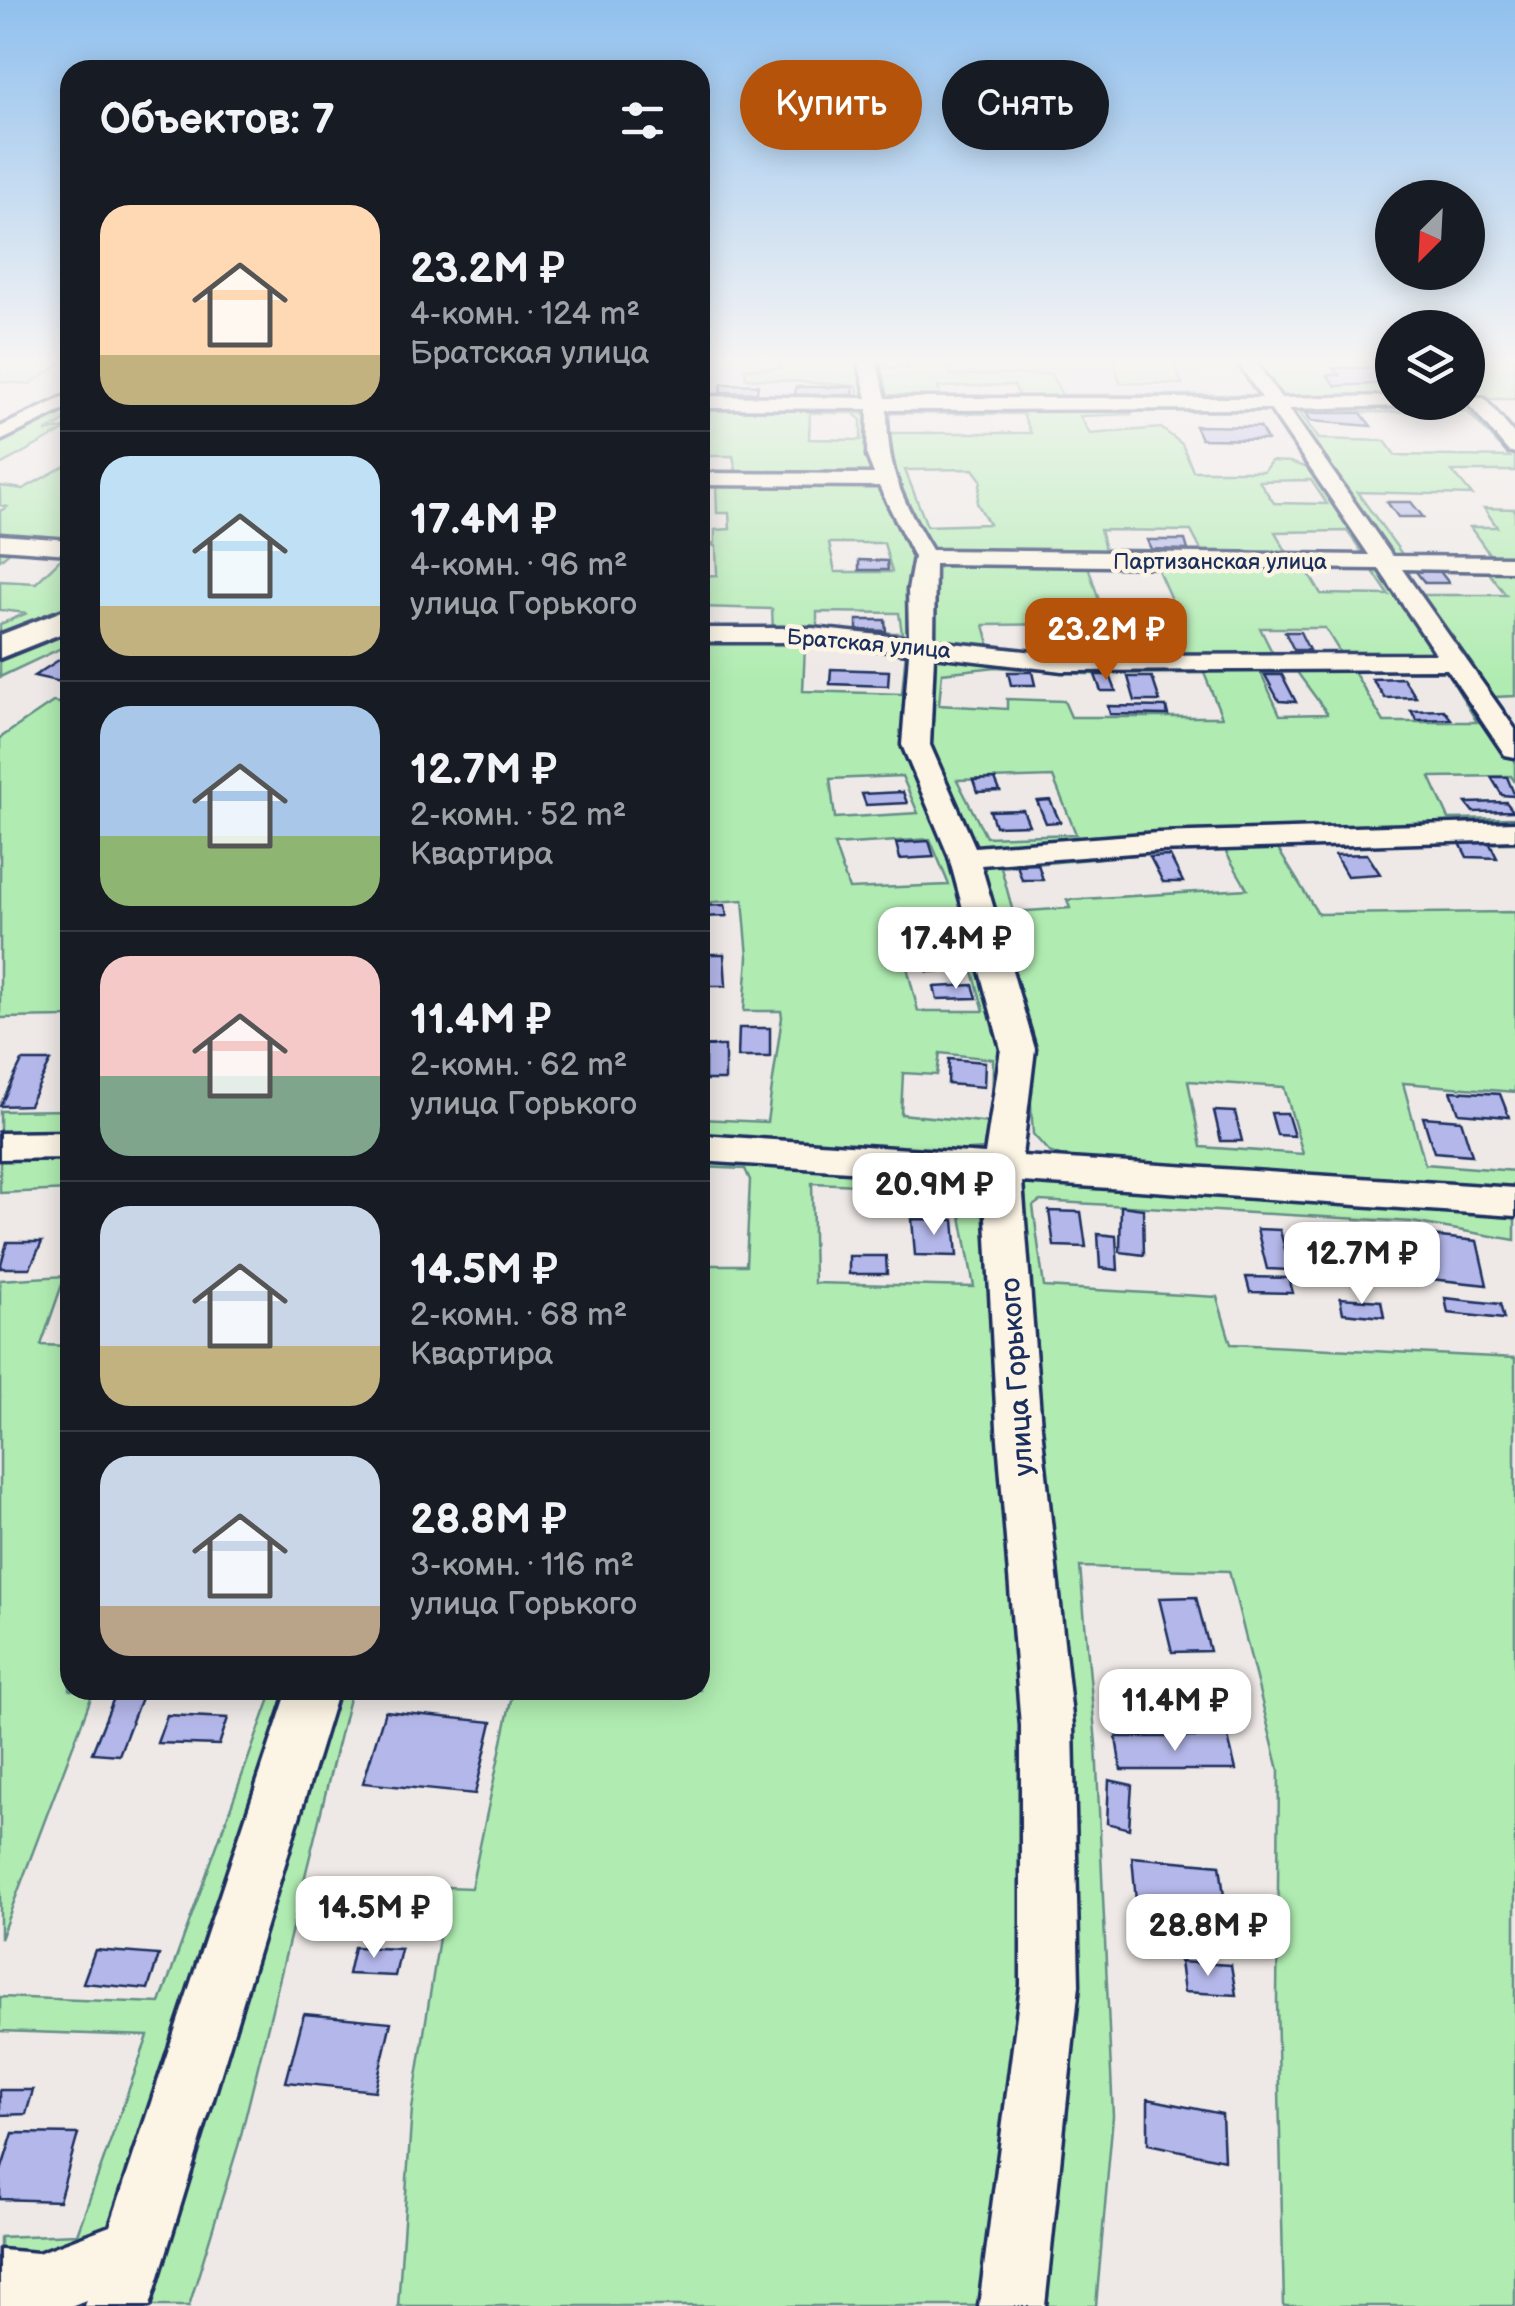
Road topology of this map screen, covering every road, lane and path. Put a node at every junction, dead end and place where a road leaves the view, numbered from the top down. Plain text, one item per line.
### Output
1 (882, 465) edge
2 (1316, 465) edge
3 (710, 479) edge
4 (885, 480) junction
5 (0, 542) edge
6 (60, 546) edge
7 (926, 557) junction
8 (1386, 562) junction
9 (1515, 564) edge
10 (60, 622) edge
11 (710, 635) edge
12 (0, 648) edge
13 (922, 648) junction
14 (1457, 661) junction
15 (1515, 749) edge
16 (1515, 830) edge
17 (964, 857) junction
18 (60, 1145) edge
19 (0, 1146) edge
20 (710, 1149) edge
21 (1002, 1165) junction
22 (1515, 1202) edge
23 (309, 1700) edge
24 (126, 2278) edge
25 (0, 2283) edge
26 (1012, 2306) edge

1 - 4 street
2 - 8 street
3 - 4 street
4 - 7 street
5 - 6 street
7 - 8 street, Партизанская улица
7 - 13 street, улица Горького
8 - 9 street, Партизанская улица
8 - 14 street
10 - 12 main road
11 - 13 street, Братская улица
13 - 14 street, Братская улица
13 - 17 street, улица Горького
14 - 15 street
16 - 17 street
17 - 21 street, улица Горького
18 - 19 street
20 - 21 street
21 - 22 street
21 - 26 street, улица Горького
23 - 24 street
24 - 25 street

